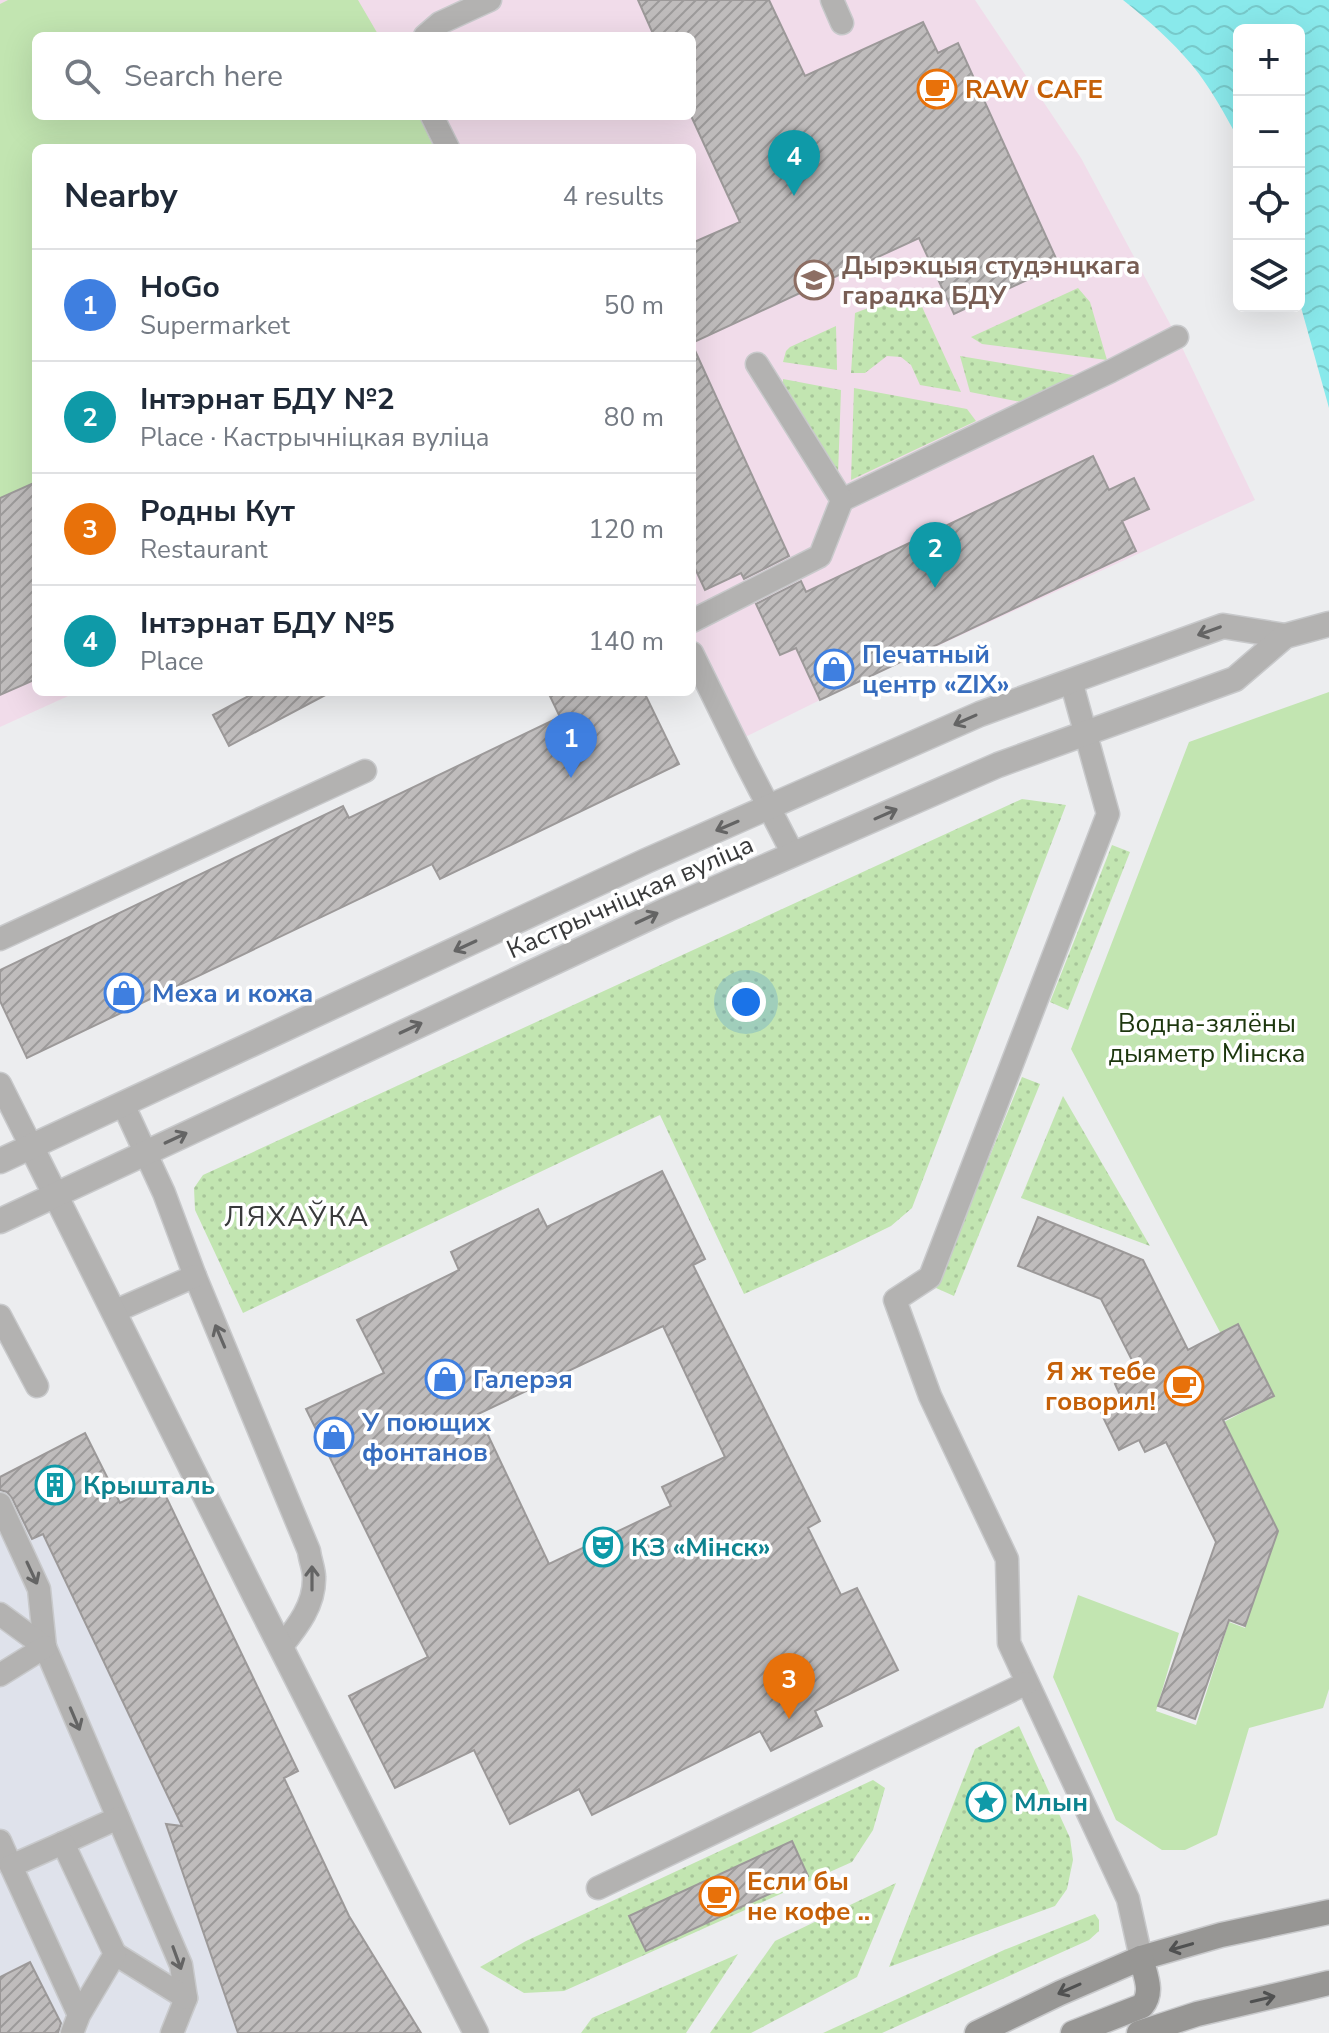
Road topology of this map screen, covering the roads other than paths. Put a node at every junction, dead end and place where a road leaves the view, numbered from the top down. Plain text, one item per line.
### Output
1 (490, 0) edge
2 (832, 0) edge
3 (842, 23) dead end
4 (430, 32) edge
5 (434, 120) edge
6 (446, 144) edge
7 (1177, 337) dead end
8 (757, 364) dead end
9 (842, 500) junction
10 (696, 619) edge
11 (1329, 624) edge
12 (1285, 636) junction
13 (696, 661) edge
14 (1071, 681) junction
15 (1085, 733) junction
16 (365, 771) dead end
17 (769, 808) junction
18 (793, 854) junction
19 (0, 939) edge
20 (0, 1084) edge
21 (123, 1104) junction
22 (31, 1146) junction
23 (145, 1152) junction
24 (0, 1161) edge
25 (55, 1195) junction
26 (0, 1221) edge
27 (195, 1276) junction
28 (113, 1312) junction
29 (0, 1316) edge
30 (37, 1386) dead end
31 (0, 1504) edge
32 (0, 1614) edge
33 (45, 1647) junction
34 (281, 1647) junction
35 (0, 1675) edge
36 (1027, 1683) junction
37 (118, 1818) junction
38 (0, 1841) edge
39 (63, 1843) junction
40 (11, 1866) junction
41 (598, 1888) dead end
42 (1329, 1912) edge
43 (115, 1954) junction
44 (1141, 1958) junction
45 (1329, 1983) edge
46 (186, 1998) junction
47 (75, 2024) edge
48 (172, 2033) edge
49 (476, 2033) edge
50 (977, 2033) edge
51 (1073, 2033) edge
52 (1139, 2033) edge

1 - 4 lane
2 - 3 lane
5 - 6 lane
7 - 9 lane
8 - 9 lane
9 - 10 lane
11 - 12 street, Кастрычніцкая вуліца
12 -> 14 street, Кастрычніцкая вуліца
12 - 15 street, Кастрычніцкая вуліца
13 - 17 lane
14 - 15 lane
14 -> 17 street, Кастрычніцкая вуліца
18 -> 15 street, Кастрычніцкая вуліца
15 - 36 lane
16 - 19 lane
17 - 18 lane
17 -> 21 street, Кастрычніцкая вуліца
23 -> 18 street, Кастрычніцкая вуліца
20 - 22 lane
21 - 22 street, Кастрычніцкая вуліца
21 - 23 lane
22 - 24 street, Кастрычніцкая вуліца
22 - 25 street
23 - 25 street, Кастрычніцкая вуліца
23 - 27 lane
25 - 26 street, Кастрычніцкая вуліца
25 - 28 street
27 - 28 lane
34 -> 27 lane
28 - 34 street
29 - 30 lane
31 -> 33 lane
32 - 33 lane
33 - 35 lane
33 -> 37 lane
34 - 49 street
36 - 41 lane
36 - 44 lane
37 - 39 lane
37 -> 46 lane
38 - 40 lane
39 - 40 lane
39 - 43 lane
40 - 47 lane
42 -> 44 main road
43 - 46 lane
43 - 47 lane
44 -> 50 main road
44 - 51 main road
52 -> 45 main road
46 - 48 lane

